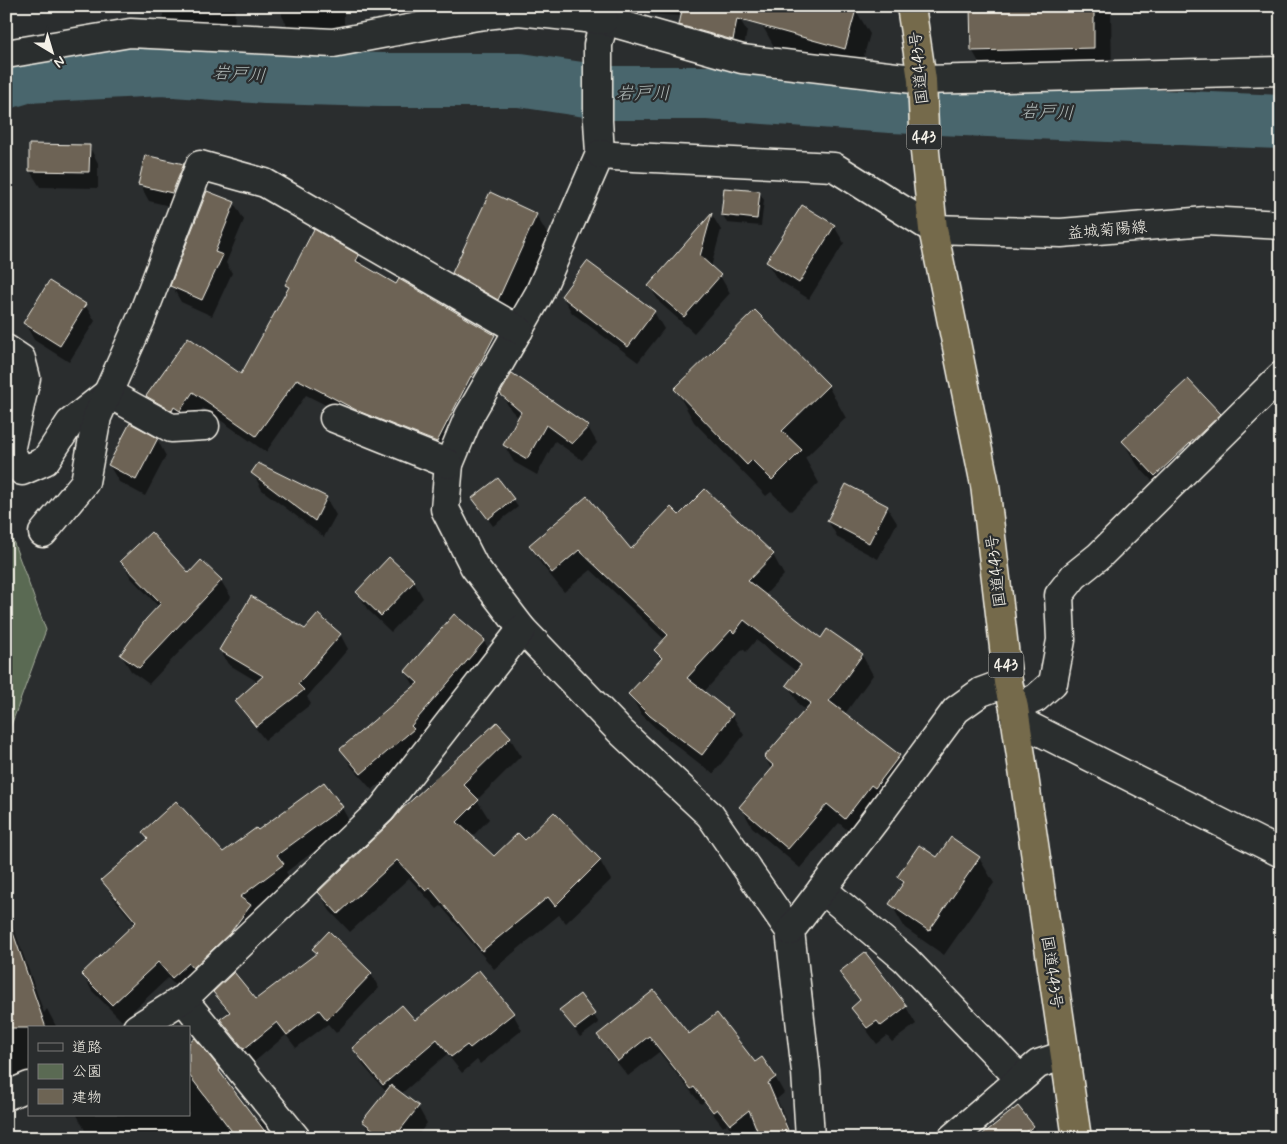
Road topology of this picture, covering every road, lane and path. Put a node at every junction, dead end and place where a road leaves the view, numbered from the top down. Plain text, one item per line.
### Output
1 (911, 6) edge
2 (466, 13) edge
3 (603, 24) edge
4 (6, 54) edge
5 (1281, 71) edge
6 (922, 80) junction
7 (600, 154) junction
8 (1281, 225) edge
9 (933, 230) junction
10 (519, 330) junction
11 (6, 349) edge
12 (1281, 376) edge
13 (108, 393) junction
14 (334, 418) dead end
15 (205, 426) dead end
16 (449, 464) junction
17 (44, 533) dead end
18 (522, 629) junction
19 (1012, 703) junction
20 (1281, 853) edge
21 (822, 889) junction
22 (790, 931) junction
23 (183, 1000) junction
24 (140, 1026) edge
25 (1065, 1055) junction
26 (1020, 1079) junction
27 (28, 1086) edge
28 (6, 1096) edge
29 (296, 1138) edge
30 (810, 1138) edge
31 (952, 1138) edge
32 (1078, 1138) edge

1 - 6 highway, 国道443号 / 443
2 - 3 street
2 - 4 street
3 - 6 street
3 - 7 street
5 - 6 street
6 - 9 highway, 国道443号 / 443
7 - 9 street
7 - 10 street
8 - 9 street, 益城菊陽線
9 - 19 highway, 国道443号 / 443
10 - 13 street
10 - 16 street
11 - 13 street
12 - 19 street
13 - 15 street
13 - 17 street
14 - 16 street
16 - 18 street
18 - 22 street
18 - 23 street
19 - 20 street
19 - 21 street
19 - 25 highway, 国道443号 / 443
21 - 22 street
21 - 26 street
22 - 30 street
23 - 24 street
23 - 29 street
25 - 26 street
25 - 32 highway, 国道443号 / 443
26 - 31 street
27 - 28 street

